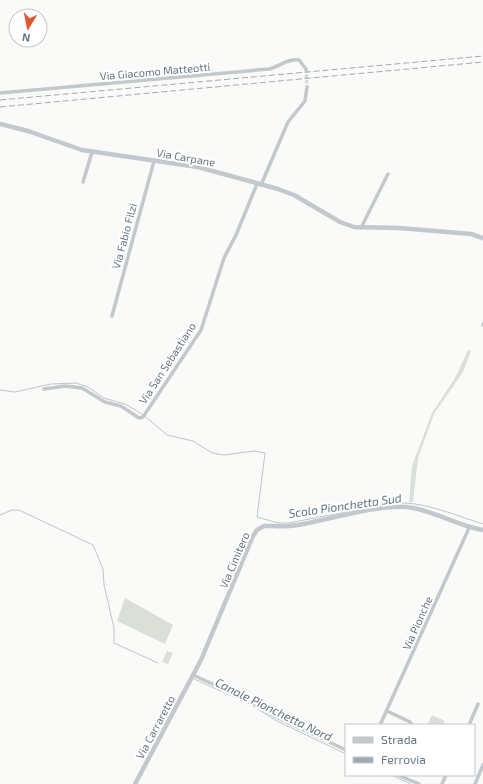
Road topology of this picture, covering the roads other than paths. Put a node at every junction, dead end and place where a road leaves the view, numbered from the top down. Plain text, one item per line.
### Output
1 (306, 69) dead end
2 (307, 87) tunnel mouth
3 (0, 93) edge
4 (0, 124) edge
5 (92, 152) junction
6 (154, 160) junction
7 (388, 174) dead end
8 (83, 182) dead end
9 (259, 184) junction
10 (361, 228) junction
11 (483, 238) edge
12 (112, 316) dead end
13 (44, 389) dead end
14 (469, 528) junction
15 (483, 530) edge
16 (192, 677) junction
17 (478, 704) dead end
18 (387, 711) junction
19 (380, 724) edge
20 (411, 724) edge
21 (469, 724) edge
22 (345, 750) edge
23 (483, 765) edge
24 (400, 776) edge
25 (135, 784) edge
26 (418, 784) edge
27 (475, 784) edge

1 - 3 street, Via Giacomo Matteotti
2 - 9 street
4 - 5 street, Via Carpane
5 - 6 street, Via Carpane
5 - 8 street
6 - 9 street, Via Carpane
6 - 12 street, Via Fabio Filzi
7 - 10 street
9 - 10 street, Via Carpane
9 - 13 street, Via San Sebastiano
10 - 11 street, Via Carpane
14 - 15 street, Via Cimitero
14 - 16 street, Via Cimitero
14 - 18 street, Via Pionche
16 - 22 street
16 - 25 street, Via Carraretto
17 - 21 street
18 - 19 street, Via Pionche
18 - 20 street
23 - 27 street
24 - 26 street

